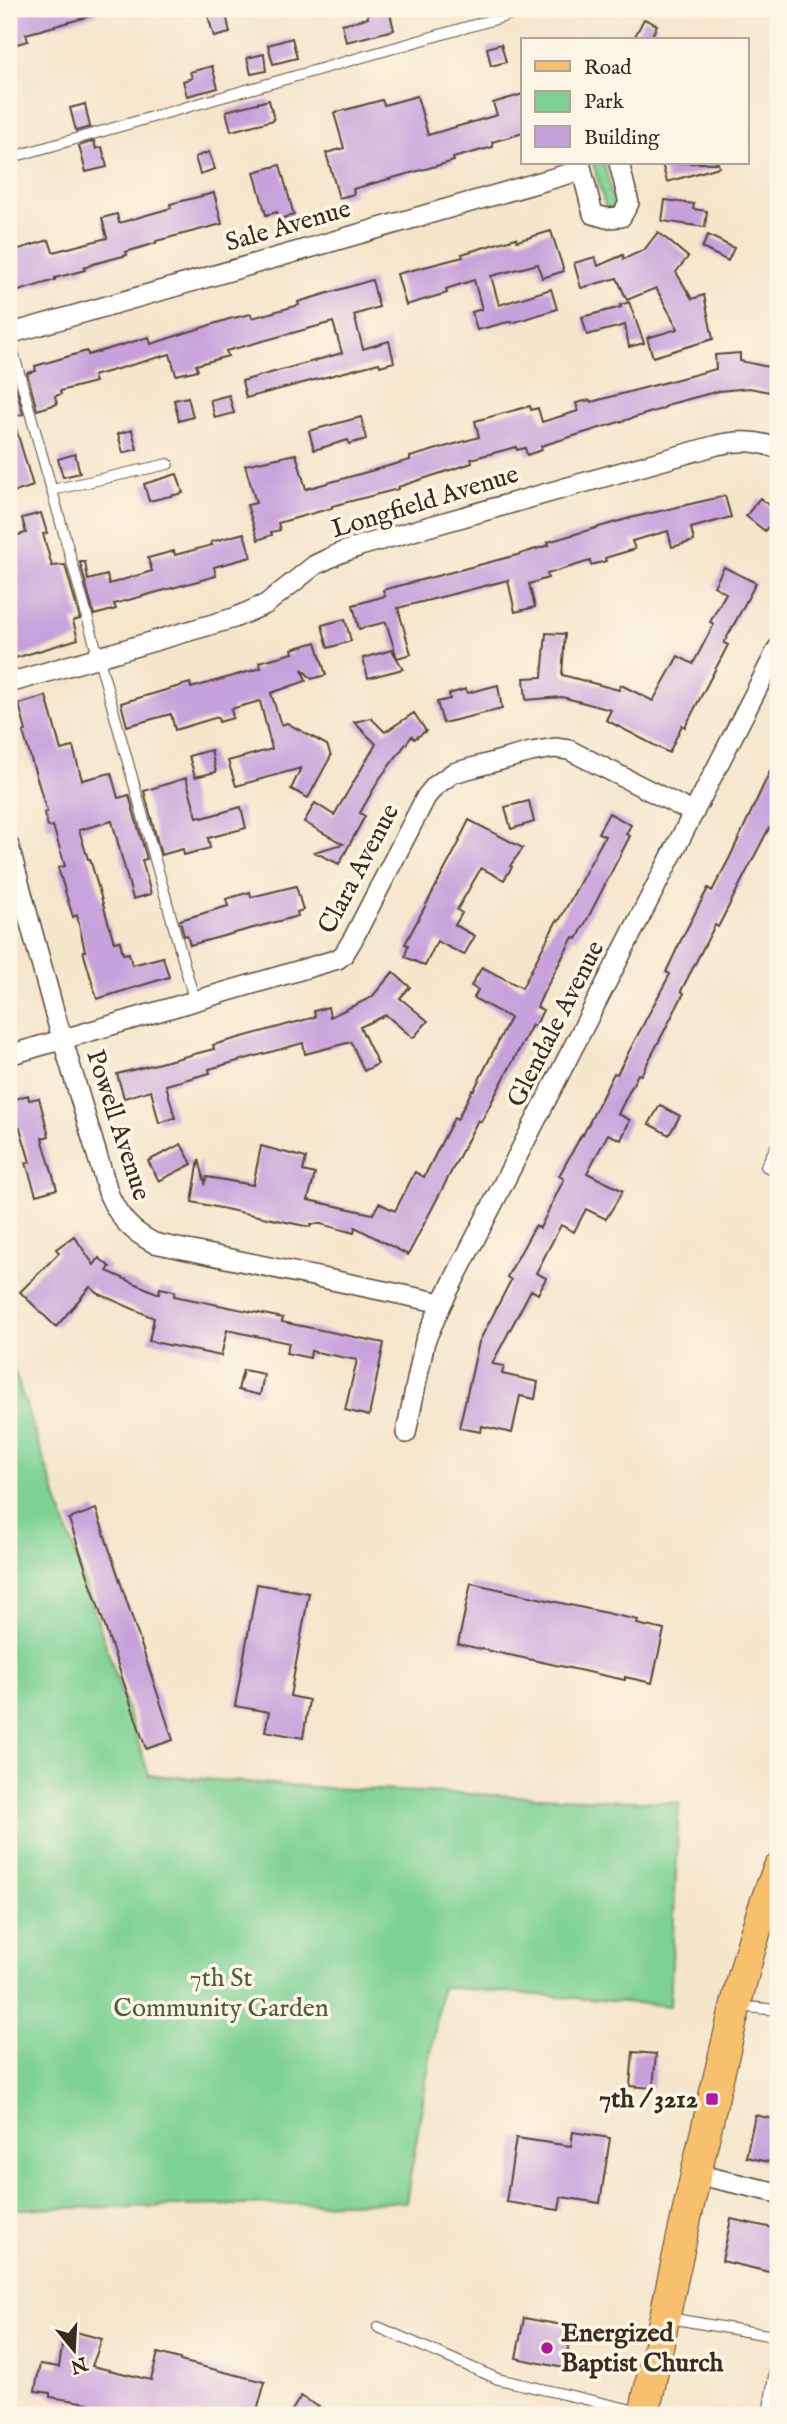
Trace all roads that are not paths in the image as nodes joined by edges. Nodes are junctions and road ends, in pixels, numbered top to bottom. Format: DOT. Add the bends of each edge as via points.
graph roads {
  1 [pos="530,9"];
  2 [pos="9,158"];
  3 [pos="619,164"];
  4 [pos="581,166"];
  5 [pos="9,335"];
  6 [pos="778,449"];
  7 [pos="168,464"];
  8 [pos="52,490"];
  9 [pos="778,648"];
  10 [pos="98,658"];
  11 [pos="9,683"];
  12 [pos="694,813"];
  13 [pos="9,846"];
  14 [pos="194,999"];
  15 [pos="62,1038"];
  16 [pos="9,1055"];
  17 [pos="778,1143"];
  18 [pos="778,1173"];
  19 [pos="442,1303"];
  20 [pos="406,1433"];
  21 [pos="778,1869"];
  22 [pos="734,2006"];
  23 [pos="778,2010"];
  24 [pos="695,2174"];
  25 [pos="778,2193"];
  26 [pos="665,2318"];
  27 [pos="378,2328"];
  28 [pos="778,2339"];
  29 [pos="778,2349"];
  30 [pos="645,2414"];
  31 [pos="768,2415"];
  1 -- 2 [label="lane"];
  3 -- 4 [label="street, Sale Avenue" via="629,203 621,217 606,218 593,214"];
  4 -- 5 [label="street, Sale Avenue"];
  5 -- 8 [label="lane"];
  6 -- 10 [label="street, Longfield Avenue" via="734,441 340,552 254,610"];
  7 -- 8 [label="lane"];
  8 -- 10 [label="lane"];
  9 -- 12 [label="street, Glendale Avenue"];
  10 -- 11 [label="street, Longfield Avenue"];
  10 -- 14 [label="lane"];
  12 -- 14 [label="street, Clara Avenue" via="569,750 531,752 453,773 426,797 344,954"];
  12 -- 19 [label="street, Glendale Avenue"];
  13 -- 15 [label="street, Powell Avenue"];
  14 -- 15 [label="street, Clara Avenue"];
  15 -- 16 [label="street, Clara Avenue"];
  15 -- 19 [label="street, Powell Avenue" via="109,1195 123,1221 138,1235 174,1248"];
  17 -- 18 [label="lane" via="766,1166"];
  19 -- 20 [label="street, Glendale Avenue" via="425,1341"];
  21 -- 22 [label="main road"];
  22 -- 23 [label="lane"];
  22 -- 24 [label="main road"];
  24 -- 25 [label="street"];
  24 -- 26 [label="main road"];
  26 -- 28 [label="lane"];
  26 -- 30 [label="main road"];
  27 -- 30 [label="lane" via="498,2379"];
  29 -- 31 [label="lane"];
}
